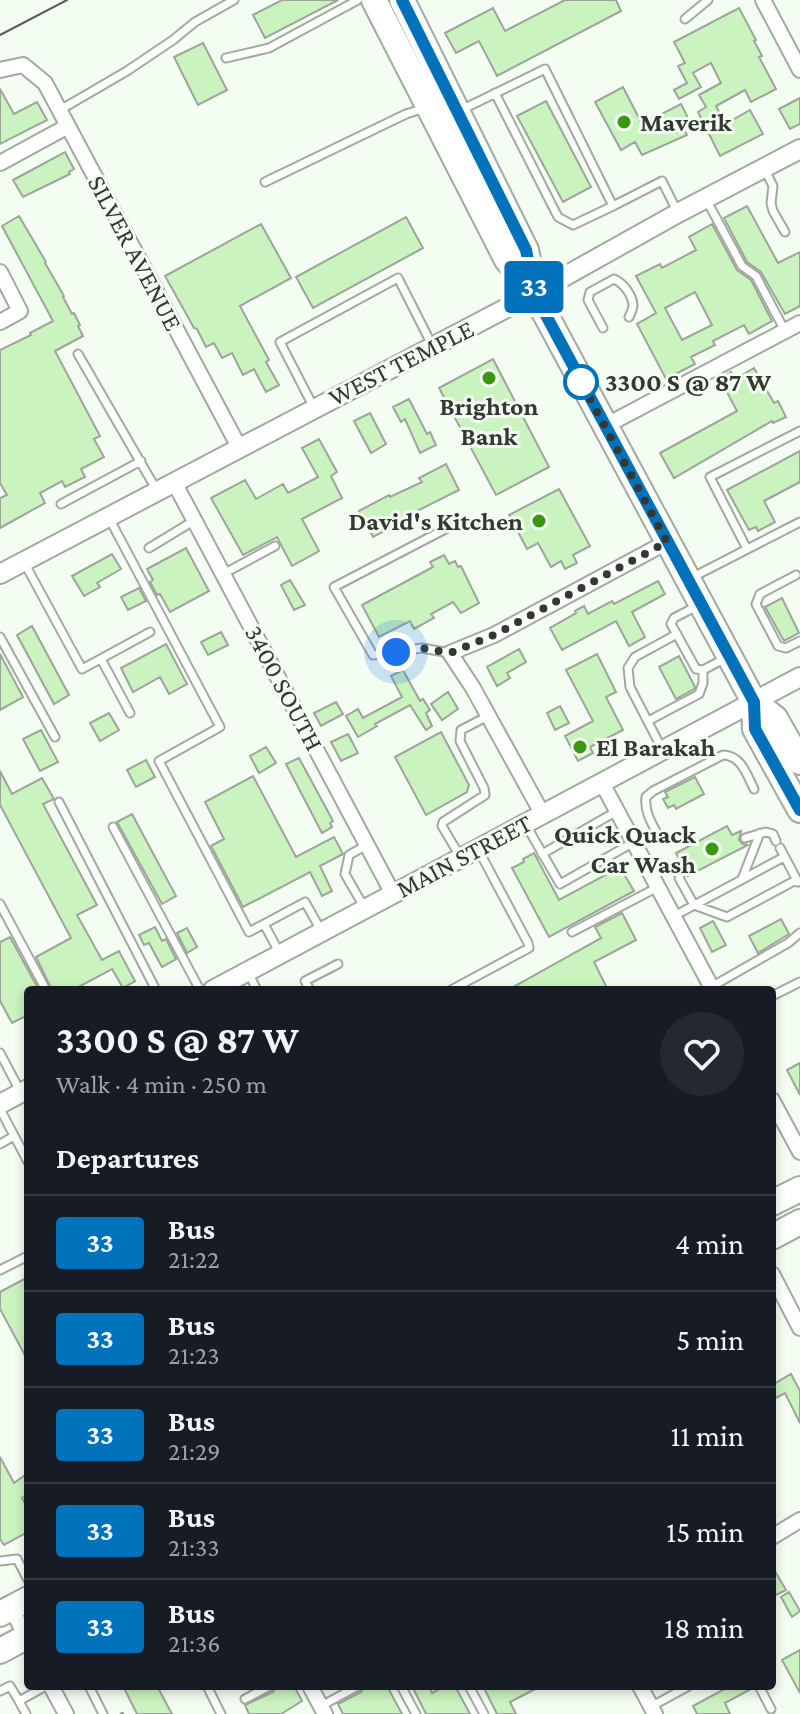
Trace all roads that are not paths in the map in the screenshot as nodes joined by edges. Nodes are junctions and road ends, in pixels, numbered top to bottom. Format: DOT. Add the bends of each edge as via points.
graph roads {
  1 [pos="234,0"];
  2 [pos="358,0"];
  3 [pos="374,0"];
  4 [pos="402,0"];
  5 [pos="708,0"];
  6 [pos="763,0"];
  7 [pos="685,19"];
  8 [pos="226,58"];
  9 [pos="0,70"];
  10 [pos="800,70"];
  11 [pos="495,93"];
  12 [pos="429,107"];
  13 [pos="59,110"];
  14 [pos="457,111"];
  15 [pos="68,126"];
  16 [pos="800,149"];
  17 [pos="0,163"];
  18 [pos="764,168"];
  19 [pos="265,182"];
  20 [pos="706,199"];
  21 [pos="613,206"];
  22 [pos="678,213"];
  23 [pos="785,232"];
  24 [pos="0,272"];
  25 [pos="535,293"];
  26 [pos="629,317"];
  27 [pos="0,322"];
  28 [pos="800,323"];
  29 [pos="603,328"];
  30 [pos="785,331"];
  31 [pos="433,347"];
  32 [pos="78,354"];
  33 [pos="314,408"];
  34 [pos="605,426"];
  35 [pos="800,431"];
  36 [pos="239,447"];
  37 [pos="141,461"];
  38 [pos="174,482"];
  39 [pos="157,491"];
  40 [pos="61,504"];
  41 [pos="109,517"];
  42 [pos="195,520"];
  43 [pos="800,522"];
  44 [pos="455,524"];
  45 [pos="667,542"];
  46 [pos="275,546"];
  47 [pos="149,548"];
  48 [pos="747,549"];
  49 [pos="24,562"];
  50 [pos="1,573"];
  51 [pos="223,574"];
  52 [pos="796,575"];
  53 [pos="688,580"];
  54 [pos="701,603"];
  55 [pos="150,632"];
  56 [pos="677,634"];
  57 [pos="0,637"];
  58 [pos="800,641"];
  59 [pos="450,653"];
  60 [pos="729,656"];
  61 [pos="101,659"];
  62 [pos="703,670"];
  63 [pos="800,677"];
  64 [pos="754,702"];
  65 [pos="130,713"];
  66 [pos="488,716"];
  67 [pos="648,721"];
  68 [pos="55,737"];
  69 [pos="663,750"];
  70 [pos="800,762"];
  71 [pos="602,783"];
  72 [pos="754,789"];
  73 [pos="59,802"];
  74 [pos="800,810"];
  75 [pos="617,811"];
  76 [pos="543,815"];
  77 [pos="525,824"];
  78 [pos="113,827"];
  79 [pos="760,833"];
  80 [pos="745,838"];
  81 [pos="660,839"];
  82 [pos="634,842"];
  83 [pos="367,845"];
  84 [pos="478,849"];
  85 [pos="542,854"];
  86 [pos="784,857"];
  87 [pos="461,858"];
  88 [pos="684,869"];
  89 [pos="742,879"];
  90 [pos="798,882"];
  91 [pos="658,887"];
  92 [pos="393,894"];
  93 [pos="0,904"];
  94 [pos="694,905"];
  95 [pos="366,909"];
  96 [pos="674,916"];
  97 [pos="264,924"];
  98 [pos="322,932"];
  99 [pos="572,932"];
  100 [pos="800,933"];
  101 [pos="280,954"];
  102 [pos="338,964"];
  103 [pos="248,972"];
  104 [pos="800,982"];
  105 [pos="44,986"];
  106 [pos="154,986"];
  107 [pos="198,986"];
  108 [pos="221,986"];
  109 [pos="255,986"];
  110 [pos="308,986"];
  111 [pos="458,986"];
  112 [pos="711,986"];
  113 [pos="715,986"];
  114 [pos="776,994"];
  115 [pos="0,1054"];
  116 [pos="24,1090"];
  117 [pos="24,1092"];
  118 [pos="0,1106"];
  119 [pos="776,1107"];
  120 [pos="14,1136"];
  121 [pos="0,1144"];
  122 [pos="800,1152"];
  123 [pos="24,1155"];
  124 [pos="800,1189"];
  125 [pos="776,1201"];
  126 [pos="800,1222"];
  127 [pos="776,1235"];
  128 [pos="24,1258"];
  129 [pos="0,1270"];
  130 [pos="776,1282"];
  131 [pos="800,1328"];
  132 [pos="800,1520"];
  133 [pos="776,1535"];
  134 [pos="0,1561"];
  135 [pos="24,1572"];
  136 [pos="13,1607"];
  137 [pos="15,1641"];
  138 [pos="40,1690"];
  139 [pos="50,1690"];
  140 [pos="91,1690"];
  141 [pos="209,1690"];
  142 [pos="262,1690"];
  143 [pos="312,1690"];
  144 [pos="352,1690"];
  145 [pos="403,1690"];
  146 [pos="471,1690"];
  147 [pos="642,1690"];
  148 [pos="683,1690"];
  149 [pos="761,1690"];
  150 [pos="0,1691"];
  151 [pos="245,1699"];
  152 [pos="19,1701"];
  153 [pos="771,1709"];
  154 [pos="323,1710"];
  155 [pos="653,1710"];
  156 [pos="26,1714"];
  157 [pos="65,1714"];
  158 [pos="103,1714"];
  159 [pos="221,1714"];
  160 [pos="416,1714"];
  161 [pos="484,1714"];
  1 -- 13 [label="lane"];
  2 -- 8 [label="lane" via="269,48"];
  3 -- 12 [label="main road"];
  4 -- 14 [label="main road"];
  5 -- 7 [label="lane"];
  6 -- 10 [label="street"];
  9 -- 13 [label="street, SILVER AVENUE" via="23,65 45,83"];
  11 -- 14 [label="lane"];
  11 -- 21 [label="lane" via="558,217 573,225"];
  11 -- 21 [label="lane" via="545,69"];
  12 -- 14 [label="lane"];
  12 -- 19 [label="lane"];
  12 -- 25 [label="main road" via="507,260"];
  13 -- 15 [label="street, SILVER AVENUE"];
  14 -- 25 [label="main road" via="526,250"];
  15 -- 17 [label="street"];
  15 -- 36 [label="street, SILVER AVENUE"];
  16 -- 18 [label="street, WEST TEMPLE"];
  18 -- 20 [label="street, WEST TEMPLE"];
  18 -- 23 [label="lane" via="773,186 773,211"];
  20 -- 22 [label="street, WEST TEMPLE"];
  20 -- 30 [label="lane"];
  21 -- 22 [label="lane" via="662,181"];
  22 -- 25 [label="street, WEST TEMPLE"];
  24 -- 27 [label="street" via="20,311"];
  25 -- 31 [label="street, WEST TEMPLE"];
  25 -- 34 [label="main road"];
  26 -- 29 [label="lane" via="633,305 628,292 614,279 590,292 588,300"];
  28 -- 30 [label="street"];
  30 -- 34 [label="street"];
  31 -- 33 [label="street, WEST TEMPLE"];
  31 -- 33 [label="lane" via="398,278 280,342"];
  32 -- 37 [label="lane"];
  33 -- 36 [label="street, WEST TEMPLE"];
  34 -- 45 [label="main road"];
  35 -- 48 [label="lane" via="710,477"];
  36 -- 38 [label="street, WEST TEMPLE"];
  37 -- 39 [label="lane"];
  37 -- 40 [label="lane"];
  38 -- 39 [label="street, WEST TEMPLE"];
  38 -- 42 [label="street, 3400 SOUTH"];
  39 -- 41 [label="street, WEST TEMPLE"];
  41 -- 49 [label="street, WEST TEMPLE"];
  41 -- 97 [label="lane" via="220,727 159,761 249,932"];
  42 -- 47 [label="lane"];
  42 -- 51 [label="street, 3400 SOUTH"];
  43 -- 48 [label="lane"];
  44 -- 59 [label="lane" via="334,587 373,655 422,648"];
  45 -- 53 [label="main road"];
  45 -- 59 [label="street" via="494,635"];
  46 -- 51 [label="lane"];
  48 -- 53 [label="lane"];
  49 -- 50 [label="street, WEST TEMPLE"];
  49 -- 61 [label="lane" via="82,669"];
  51 -- 83 [label="street, 3400 SOUTH"];
  52 -- 58 [label="lane" via="760,594 756,604 778,646"];
  53 -- 54 [label="main road"];
  54 -- 56 [label="lane" via="674,618 671,624"];
  54 -- 60 [label="main road"];
  55 -- 61 [label="lane"];
  56 -- 62 [label="lane" via="696,669"];
  56 -- 67 [label="lane" via="635,657 628,668 630,687"];
  57 -- 68 [label="lane"];
  59 -- 66 [label="street"];
  60 -- 62 [label="lane"];
  60 -- 64 [label="main road"];
  61 -- 65 [label="lane"];
  62 -- 67 [label="lane" via="699,694"];
  63 -- 64 [label="street, MAIN STREET"];
  64 -- 69 [label="street, MAIN STREET"];
  64 -- 70 [label="main road" via="775,718"];
  64 -- 74 [label="main road" via="755,729"];
  66 -- 76 [label="street"];
  66 -- 87 [label="lane" via="459,734 485,795 443,822"];
  67 -- 69 [label="lane"];
  69 -- 71 [label="street, MAIN STREET"];
  71 -- 75 [label="street"];
  71 -- 76 [label="street, MAIN STREET"];
  72 -- 81 [label="lane" via="739,761 723,755 653,791 645,806"];
  73 -- 106 [label="lane"];
  75 -- 82 [label="street"];
  75 -- 85 [label="lane"];
  76 -- 77 [label="street, MAIN STREET"];
  77 -- 84 [label="street, MAIN STREET"];
  77 -- 85 [label="lane"];
  78 -- 107 [label="lane"];
  79 -- 80 [label="lane"];
  79 -- 86 [label="lane" via="773,834"];
  79 -- 89 [label="lane"];
  82 -- 85 [label="lane" via="560,884"];
  82 -- 91 [label="street"];
  83 -- 92 [label="street, 3400 SOUTH"];
  83 -- 95 [label="lane" via="349,855 345,874"];
  84 -- 87 [label="street, MAIN STREET"];
  84 -- 111 [label="lane" via="529,948"];
  86 -- 89 [label="lane"];
  86 -- 90 [label="lane"];
  87 -- 92 [label="street, MAIN STREET"];
  88 -- 94 [label="lane" via="679,878"];
  89 -- 94 [label="lane"];
  90 -- 94 [label="lane" via="727,917"];
  91 -- 96 [label="street"];
  91 -- 99 [label="lane"];
  92 -- 95 [label="street, MAIN STREET"];
  93 -- 105 [label="lane"];
  94 -- 96 [label="lane"];
  95 -- 98 [label="street, MAIN STREET"];
  96 -- 112 [label="street"];
  97 -- 98 [label="lane" via="305,902"];
  97 -- 101 [label="lane"];
  98 -- 101 [label="street, MAIN STREET"];
  100 -- 113 [label="lane"];
  101 -- 103 [label="street, MAIN STREET"];
  102 -- 110 [label="lane" via="305,981"];
  103 -- 108 [label="street, MAIN STREET"];
  103 -- 109 [label="lane"];
  104 -- 114 [label="lane"];
  115 -- 116 [label="lane"];
  117 -- 118 [label="street"];
  118 -- 120 [label="lane"];
  119 -- 122 [label="street"];
  120 -- 121 [label="lane"];
  120 -- 123 [label="lane"];
  124 -- 125 [label="main road"];
  126 -- 127 [label="main road"];
  128 -- 129 [label="lane"];
  130 -- 131 [label="street"];
  132 -- 133 [label="street"];
  134 -- 135 [label="lane" via="17,1559"];
  136 -- 137 [label="street"];
  138 -- 152 [label="lane"];
  139 -- 157 [label="street"];
  140 -- 158 [label="lane"];
  141 -- 159 [label="lane"];
  142 -- 151 [label="lane"];
  143 -- 154 [label="street"];
  144 -- 154 [label="lane"];
  145 -- 160 [label="lane"];
  146 -- 161 [label="lane"];
  147 -- 155 [label="street"];
  148 -- 155 [label="lane"];
  149 -- 153 [label="lane"];
  150 -- 152 [label="lane" via="10,1686"];
  152 -- 156 [label="lane"];
}
